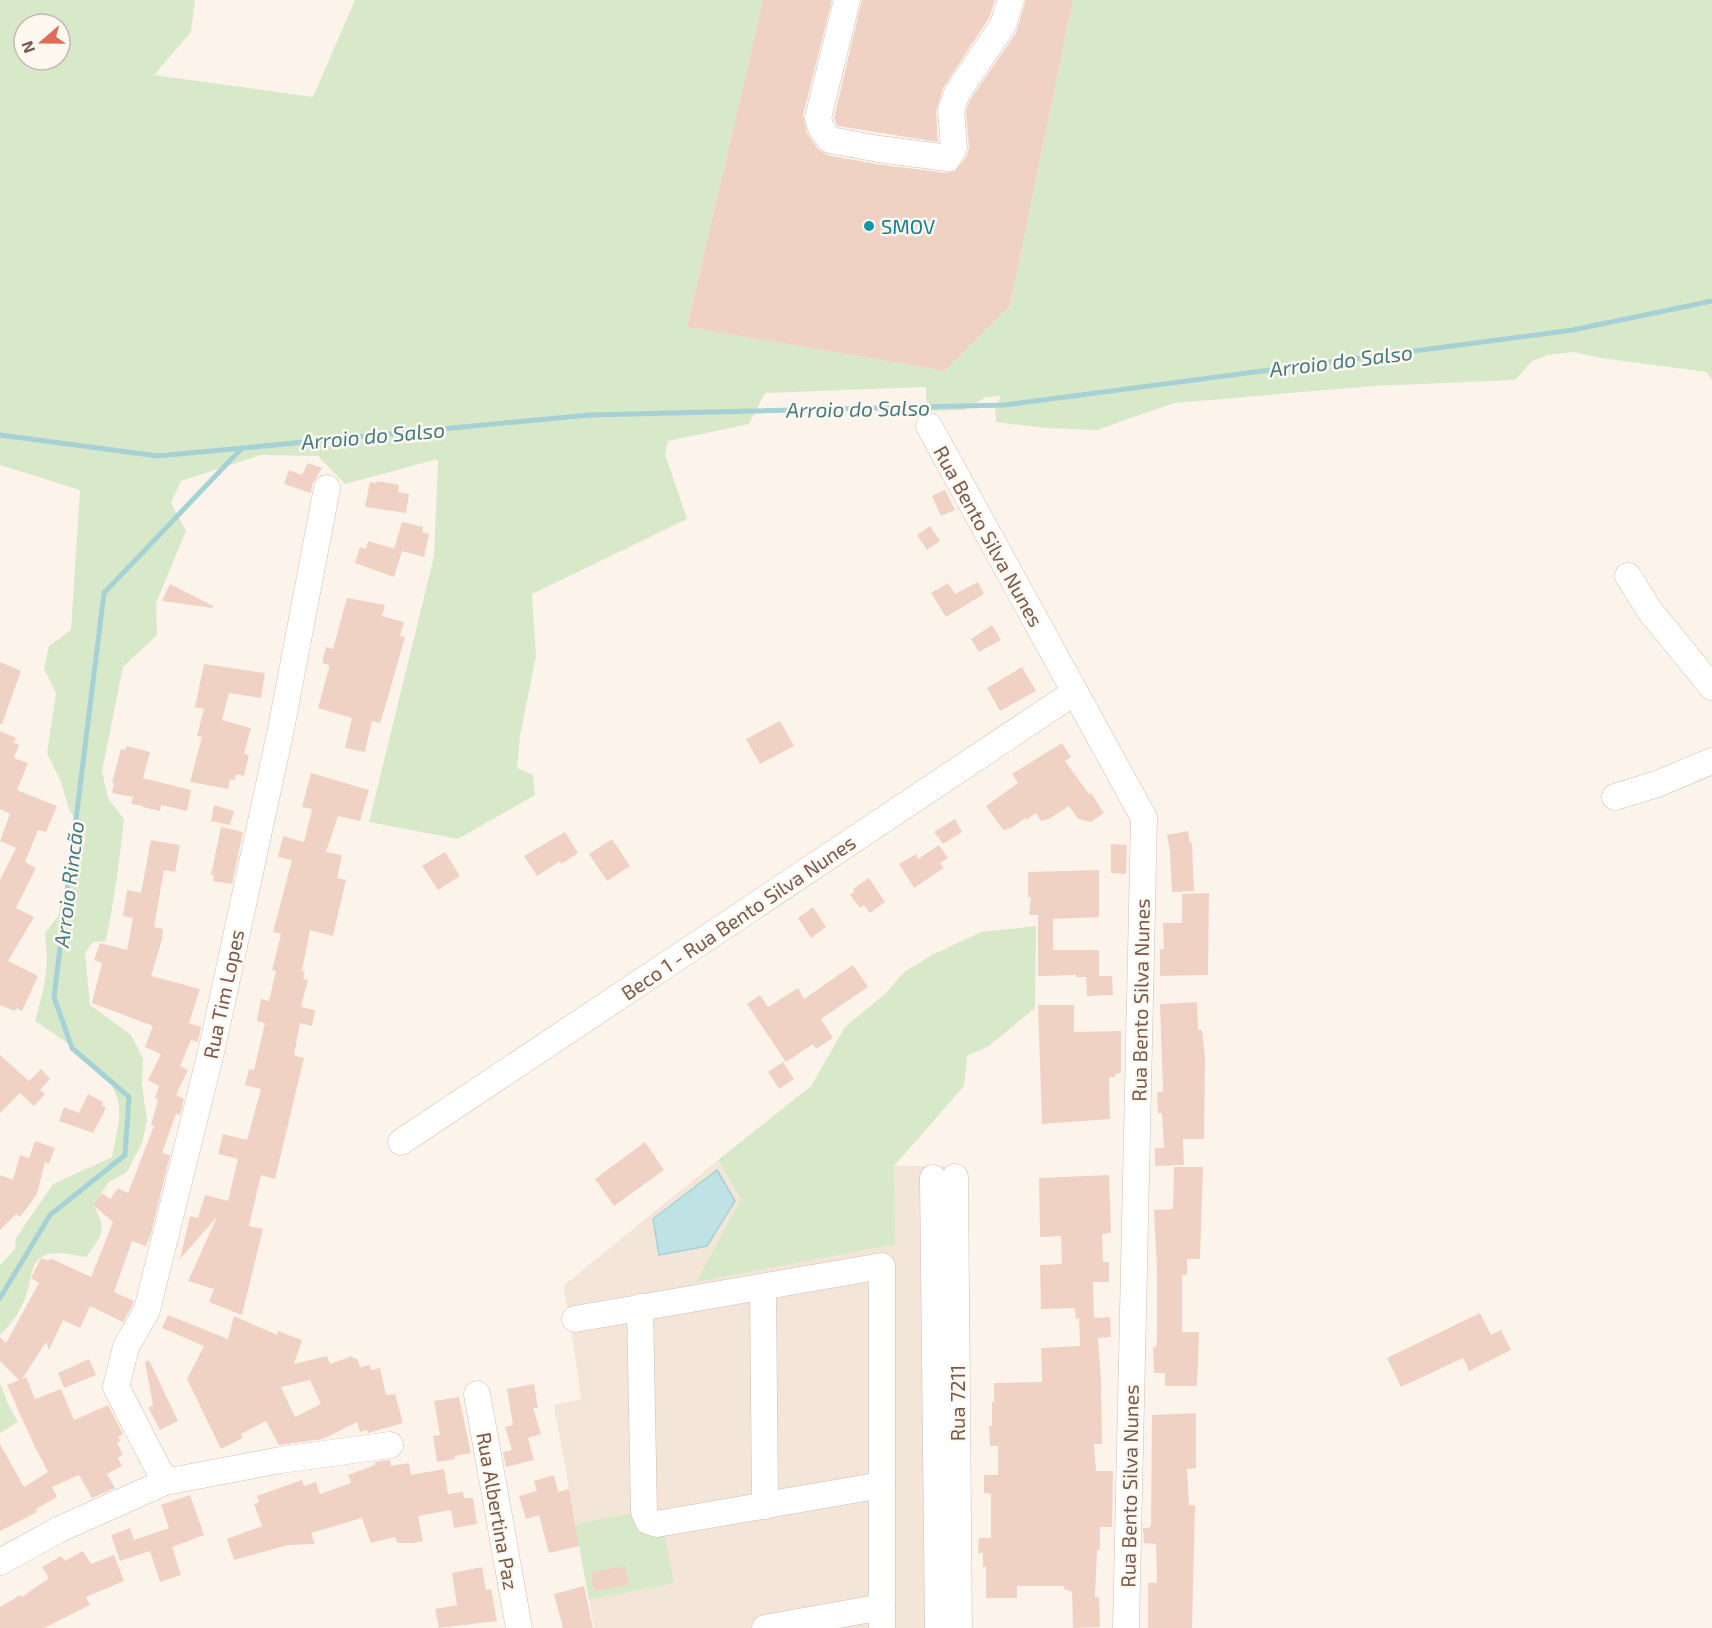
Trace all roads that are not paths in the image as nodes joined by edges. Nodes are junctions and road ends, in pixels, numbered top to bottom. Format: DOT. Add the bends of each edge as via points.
graph roads {
  1 [pos="847,0"];
  2 [pos="1011,0"];
  3 [pos="929,426"];
  4 [pos="327,488"];
  5 [pos="1628,576"];
  6 [pos="1712,687"];
  7 [pos="1075,692"];
  8 [pos="1712,761"];
  9 [pos="1615,797"];
  10 [pos="400,1142"];
  11 [pos="763,1287"];
  12 [pos="640,1307"];
  13 [pos="575,1318"];
  14 [pos="477,1394"];
  15 [pos="390,1445"];
  16 [pos="165,1482"];
  17 [pos="882,1485"];
  18 [pos="765,1506"];
  19 [pos="0,1562"];
  20 [pos="882,1617"];
  21 [pos="519,1628"];
  22 [pos="765,1628"];
  23 [pos="938,1628"];
  24 [pos="959,1628"];
  25 [pos="1126,1628"];
  1 -- 2 [label="street" via="818,118 821,128 830,140 948,158 954,148 951,110 957,93 1003,25"];
  3 -- 7 [label="street, Rua Bento Silva Nunes"];
  4 -- 16 [label="street, Rua Tim Lopes" via="212,1047 147,1310 126,1347 116,1387"];
  5 -- 6 [label="street" via="1650,611"];
  7 -- 10 [label="street, Beco 1 - Rua Bento Silva Nunes"];
  7 -- 25 [label="street, Rua Bento Silva Nunes" via="1144,818"];
  8 -- 9 [label="street"];
  11 -- 12 [label="street"];
  11 -- 17 [label="street" via="882,1266"];
  11 -- 18 [label="street"];
  12 -- 13 [label="street"];
  12 -- 18 [label="street" via="644,1512 648,1521 657,1524"];
  14 -- 21 [label="street, Rua Albertina Paz"];
  15 -- 16 [label="street"];
  16 -- 19 [label="street" via="60,1529"];
  17 -- 18 [label="street"];
  17 -- 20 [label="street"];
  20 -- 22 [label="street"];
  23 -- 24 [label="street, Rua 7211" via="944,1178"];
}
